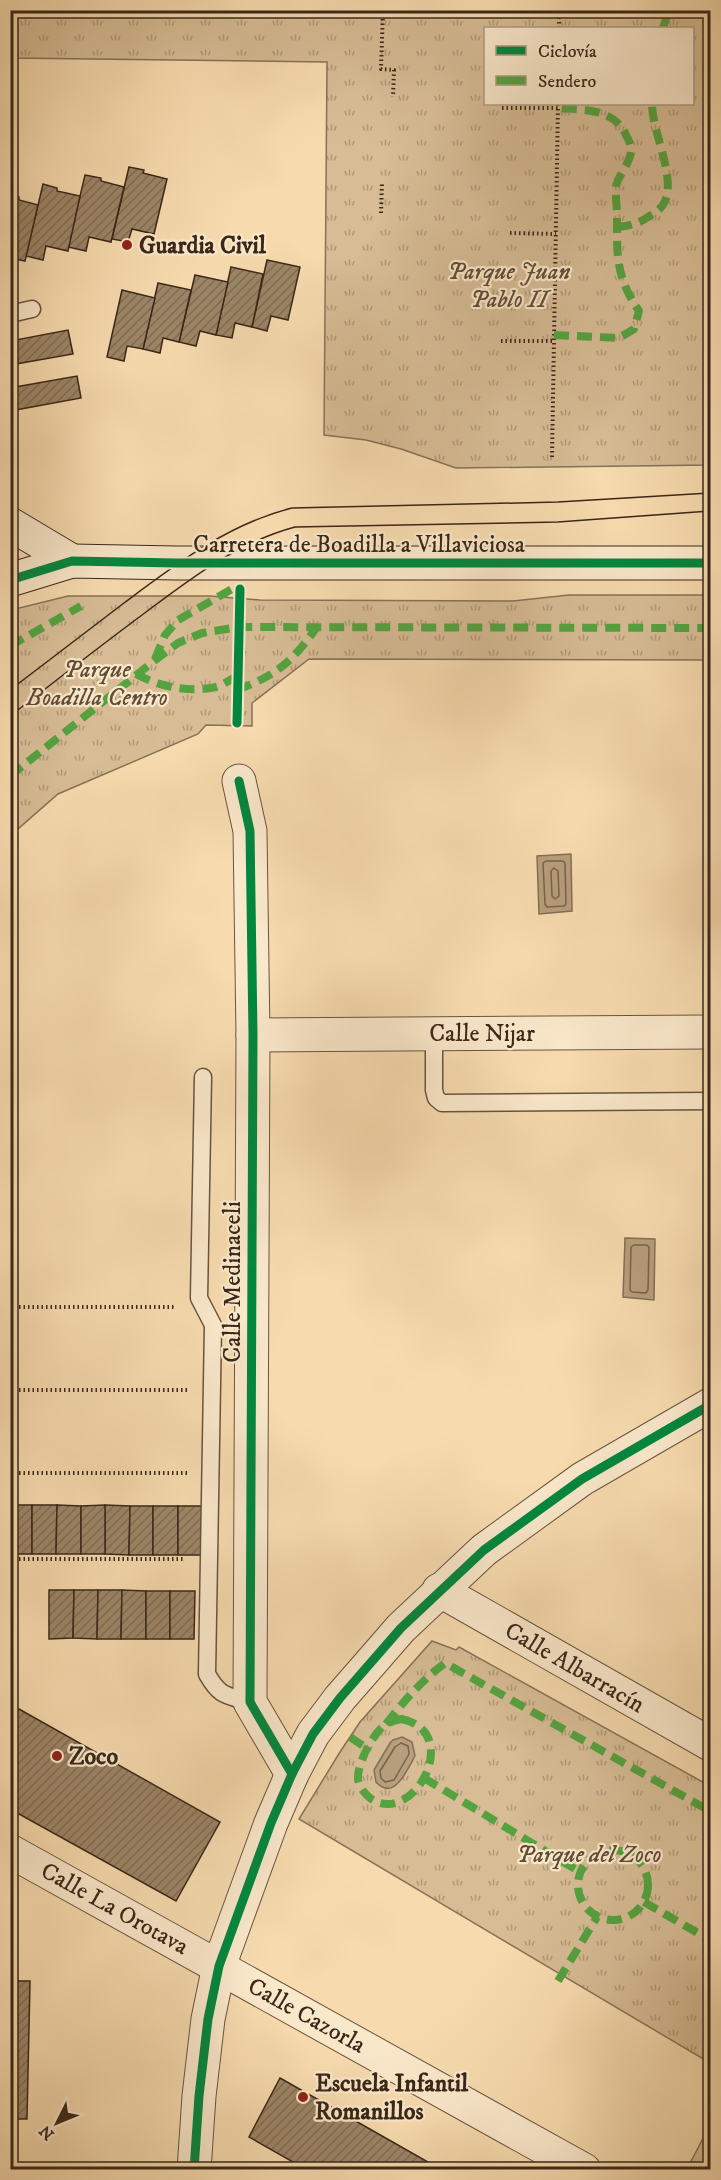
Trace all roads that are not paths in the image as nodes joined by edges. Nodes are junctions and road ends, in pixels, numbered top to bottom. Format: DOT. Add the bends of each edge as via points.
graph roads {
  1 [pos="32,309"];
  2 [pos="10,314"];
  3 [pos="10,524"];
  4 [pos="72,561"];
  5 [pos="711,563"];
  6 [pos="10,580"];
  7 [pos="238,781"];
  8 [pos="711,1032"];
  9 [pos="434,1034"];
  10 [pos="253,1035"];
  11 [pos="203,1077"];
  12 [pos="711,1101"];
  13 [pos="711,1405"];
  14 [pos="439,1590"];
  15 [pos="250,1702"];
  16 [pos="711,1744"];
  17 [pos="292,1774"];
  18 [pos="10,1851"];
  19 [pos="219,1966"];
  20 [pos="194,2169"];
  21 [pos="584,2169"];
  1 -- 2 [label="lane"];
  3 -- 4 [label="street, Carretera de Boadilla a Villaviciosa"];
  4 -- 5 [label="street, Carretera de Boadilla a Villaviciosa"];
  4 -- 6 [label="street, Carretera de Boadilla a Villaviciosa"];
  7 -- 10 [label="street, Calle Medinaceli" via="250,831"];
  8 -- 9 [label="street, Calle Nijar"];
  9 -- 10 [label="street, Calle Nijar"];
  9 -- 12 [label="lane" via="434,1090 442,1102"];
  10 -- 15 [label="street, Calle Medinaceli"];
  11 -- 15 [label="lane" via="199,1298 213,1325 207,1674 215,1689 224,1695"];
  13 -- 14 [label="street" via="582,1479 484,1550"];
  14 -- 16 [label="street, Calle Albarracín"];
  14 -- 17 [label="street" via="340,1698 313,1734"];
  15 -- 17 [label="street"];
  17 -- 19 [label="street"];
  18 -- 19 [label="street, Calle La Orotava"];
  19 -- 20 [label="street" via="208,2019"];
  19 -- 21 [label="street, Calle Cazorla"];
}
